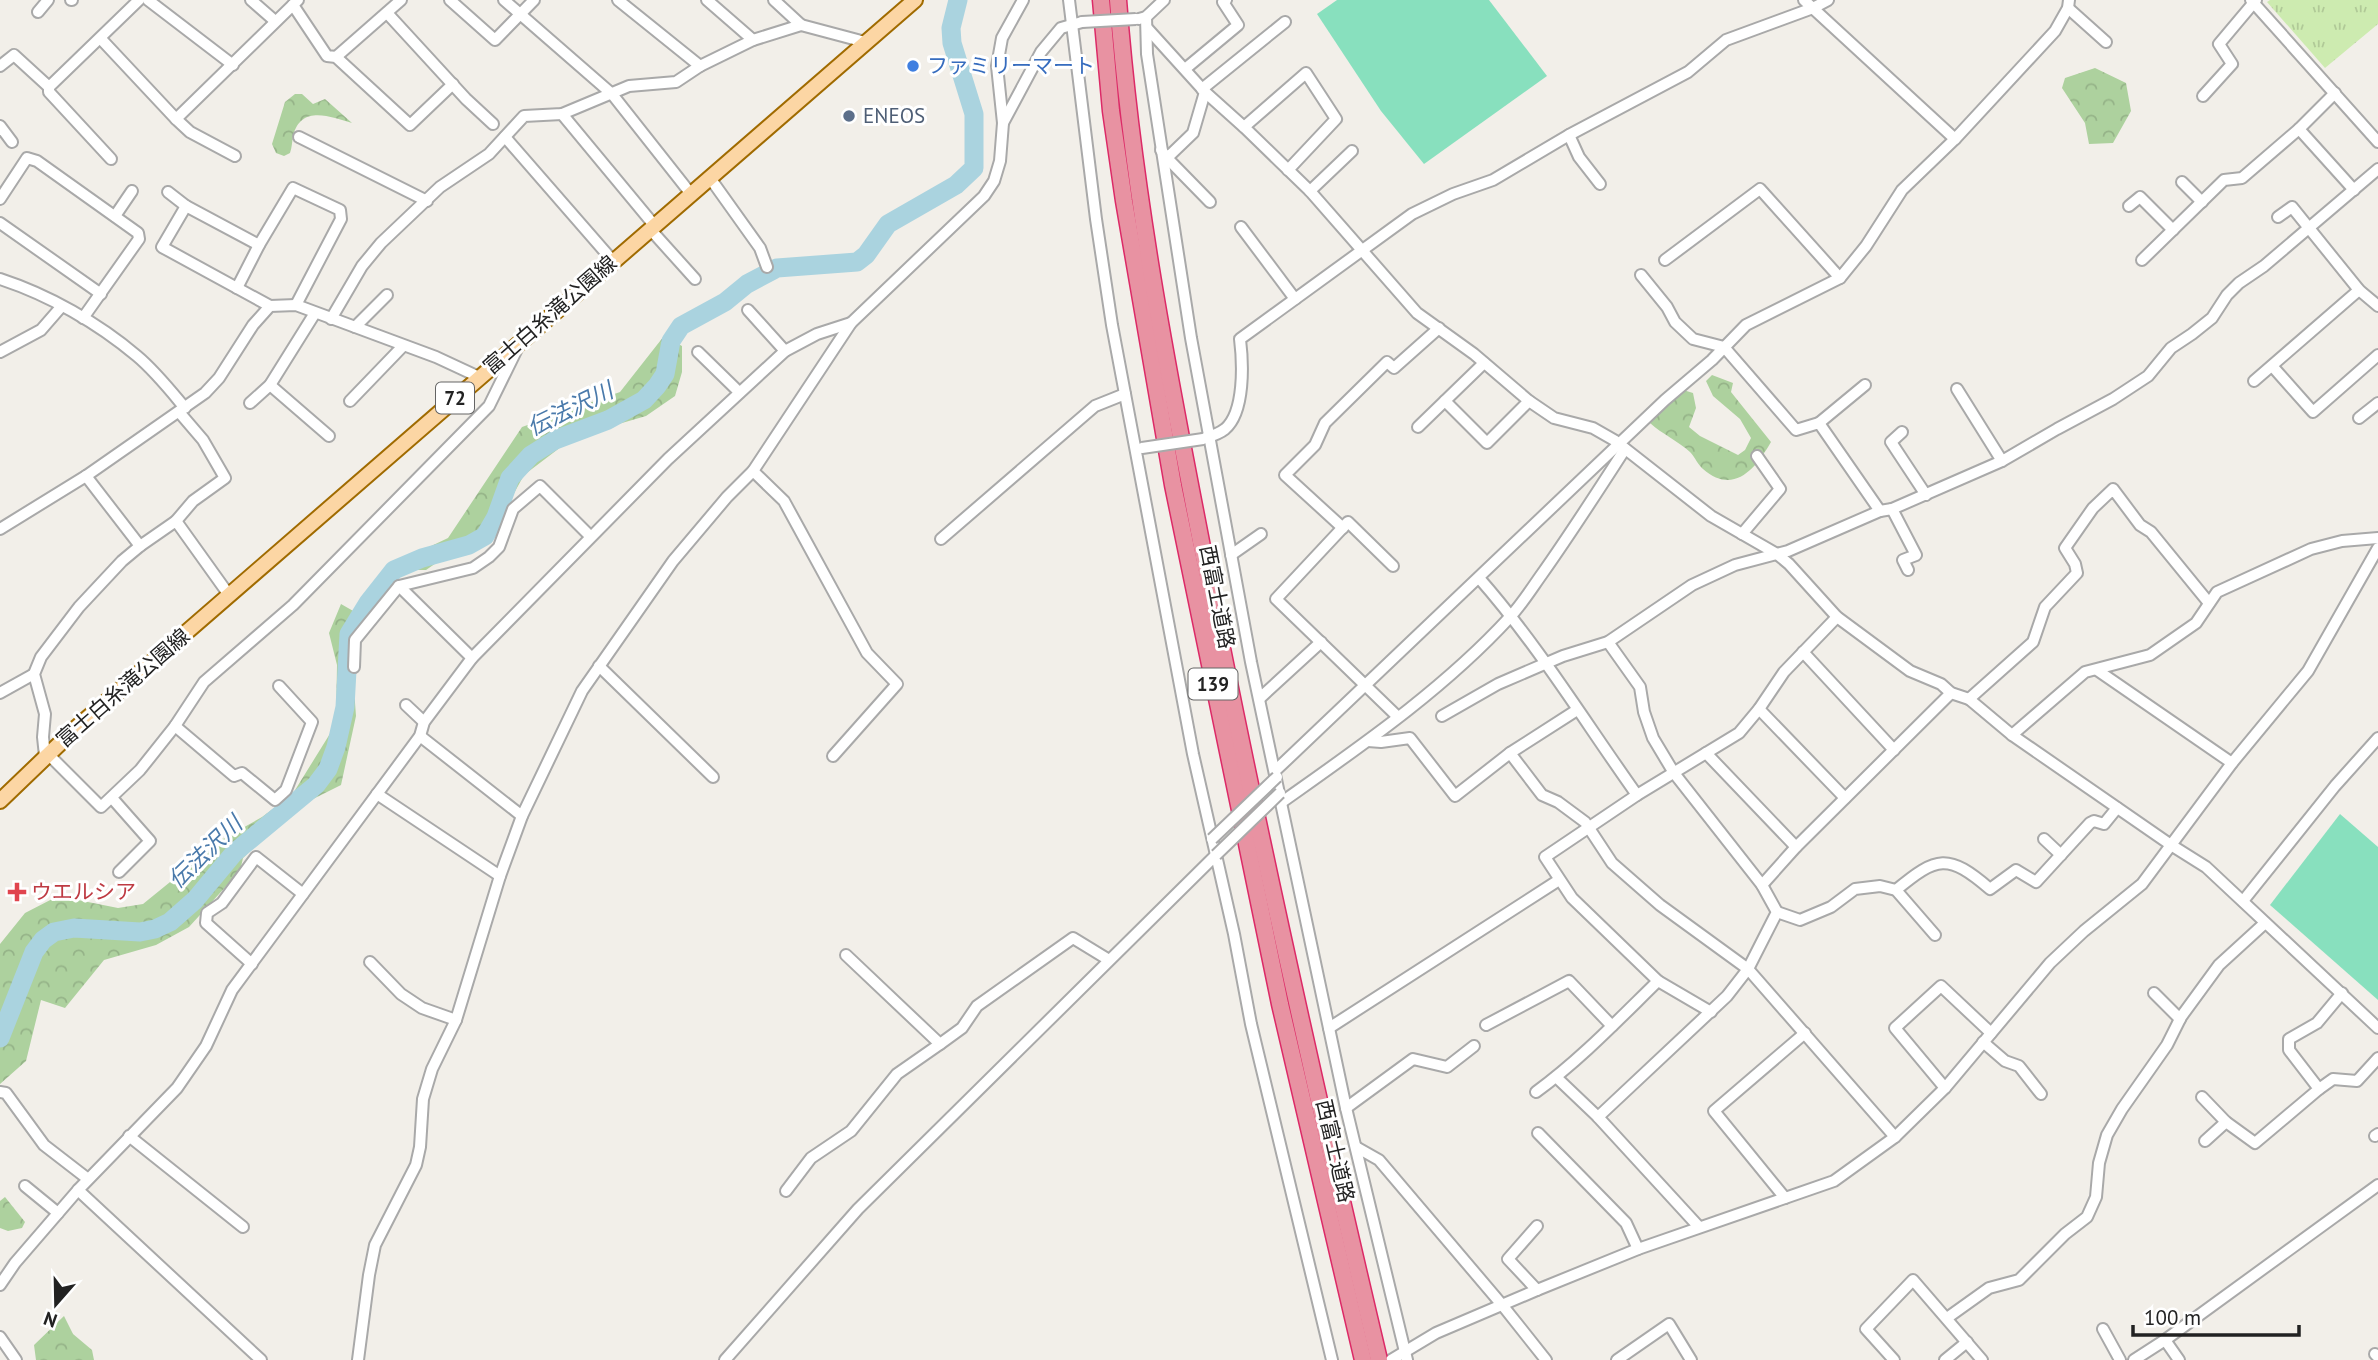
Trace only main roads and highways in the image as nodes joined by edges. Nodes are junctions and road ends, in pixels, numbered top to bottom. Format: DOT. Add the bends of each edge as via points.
graph roads {
  1 [pos="915,0"];
  2 [pos="1101,0"];
  3 [pos="1118,0"];
  4 [pos="0,801"];
  5 [pos="1363,1360"];
  6 [pos="1379,1360"];
  1 -- 4 [label="main road, 富士白糸滝公園線 / 72" via="46,755"];
  2 -- 5 [label="highway, 西富士道路 / 139" via="1116,150 1173,485 1280,1004"];
  3 -- 6 [label="highway, 西富士道路 / 139" via="1125,91 1179,428 1287,965"];
}
